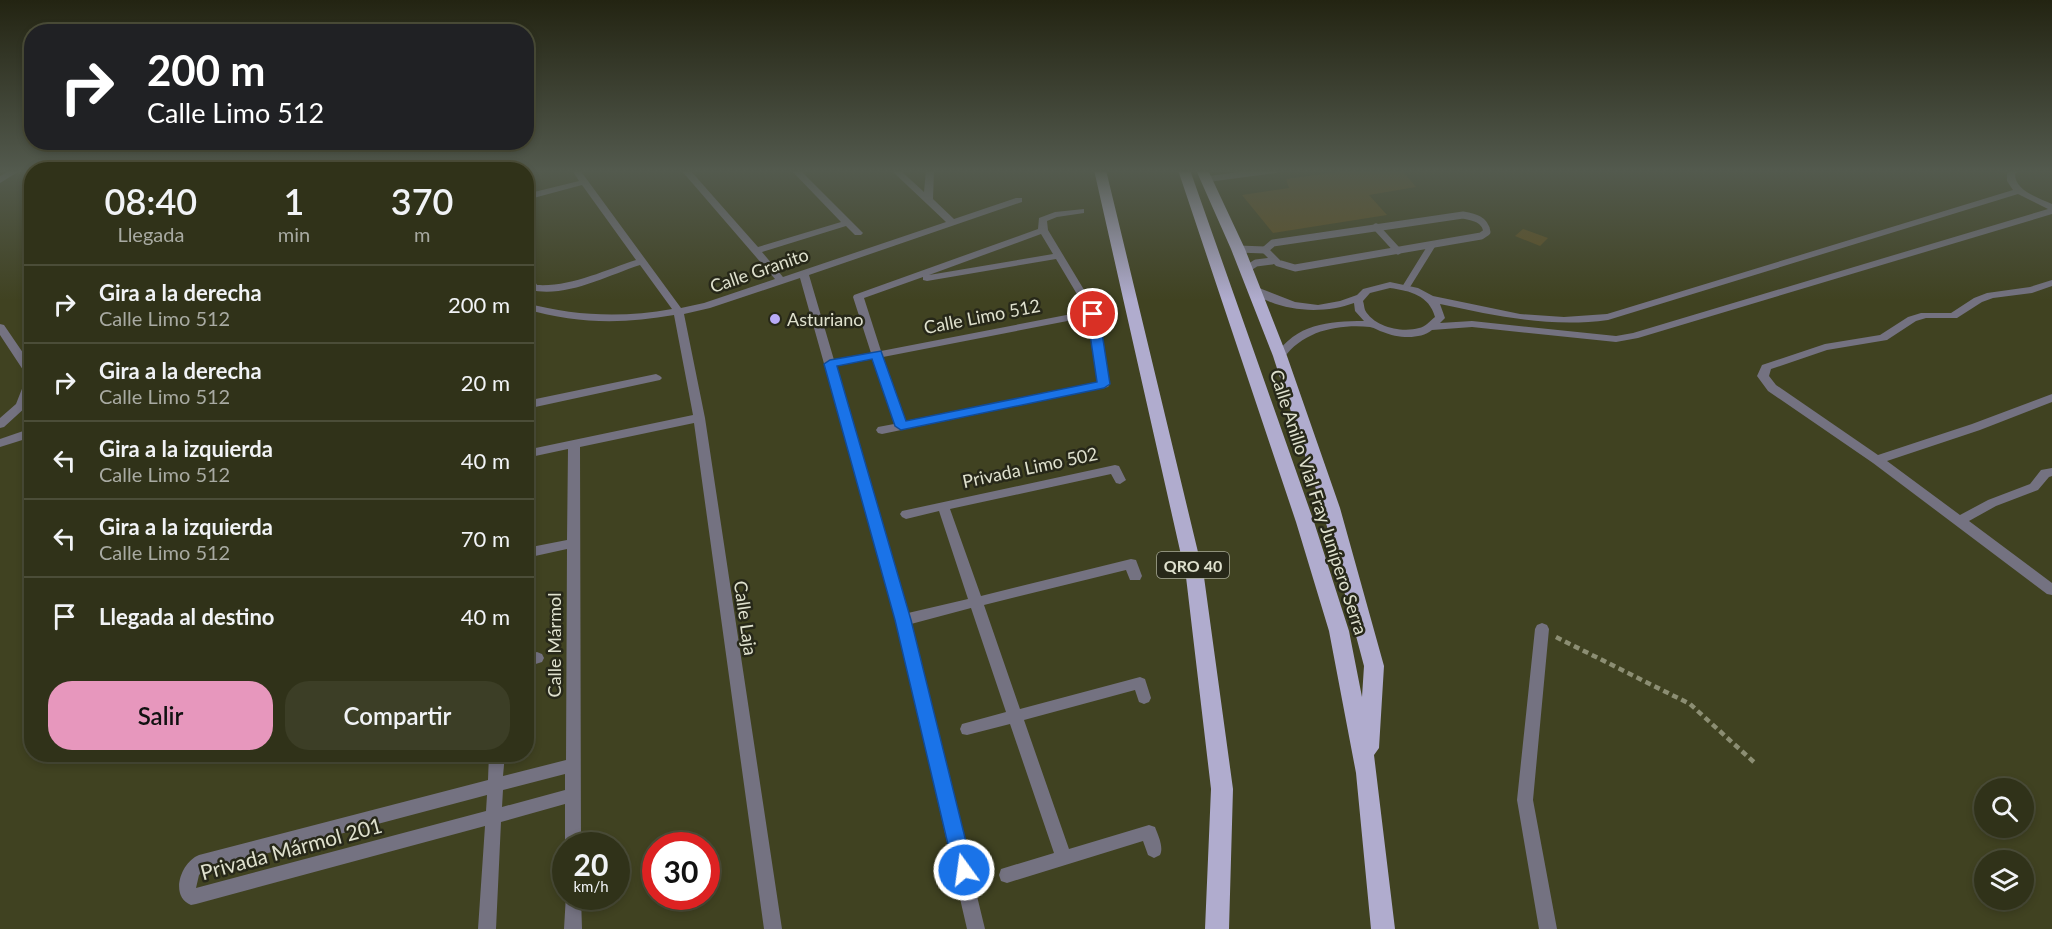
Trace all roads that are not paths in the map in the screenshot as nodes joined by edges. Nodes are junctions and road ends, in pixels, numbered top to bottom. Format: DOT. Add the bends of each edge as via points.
graph roads {
  1 [pos="607,213"];
  2 [pos="722,213"];
  3 [pos="838,213"];
  4 [pos="943,213"];
  5 [pos="976,213"];
  6 [pos="1066,213"];
  7 [pos="1110,213"];
  8 [pos="1199,213"];
  9 [pos="1222,213"];
  10 [pos="1946,213"];
  11 [pos="2038,213"];
  12 [pos="951,221"];
  13 [pos="847,223"];
  14 [pos="1377,227"];
  15 [pos="1043,230"];
  16 [pos="858,233"];
  17 [pos="1432,245"];
  18 [pos="1238,249"];
  19 [pos="1265,250"];
  20 [pos="755,251"];
  21 [pos="1398,251"];
  22 [pos="1058,256"];
  23 [pos="642,261"];
  24 [pos="1272,261"];
  25 [pos="1245,270"];
  26 [pos="803,272"];
  27 [pos="781,280"];
  28 [pos="2052,282"];
  29 [pos="900,283"];
  30 [pos="1406,287"];
  31 [pos="534,288"];
  32 [pos="1254,289"];
  33 [pos="1358,298"];
  34 [pos="1432,299"];
  35 [pos="534,308"];
  36 [pos="679,312"];
  37 [pos="1093,314"];
  38 [pos="1372,324"];
  39 [pos="0,327"];
  40 [pos="1434,327"];
  41 [pos="877,354"];
  42 [pos="1280,356"];
  43 [pos="24,364"];
  44 [pos="830,364"];
  45 [pos="656,378"];
  46 [pos="24,398"];
  47 [pos="2052,398"];
  48 [pos="534,403"];
  49 [pos="699,418"];
  50 [pos="0,424"];
  51 [pos="901,426"];
  52 [pos="882,430"];
  53 [pos="24,436"];
  54 [pos="0,442"];
  55 [pos="574,444"];
  56 [pos="534,452"];
  57 [pos="1877,460"];
  58 [pos="2052,472"];
  59 [pos="1120,480"];
  60 [pos="942,506"];
  61 [pos="906,514"];
  62 [pos="1959,521"];
  63 [pos="574,543"];
  64 [pos="534,551"];
  65 [pos="1135,576"];
  66 [pos="2052,590"];
  67 [pos="975,602"];
  68 [pos="903,620"];
  69 [pos="1542,629"];
  70 [pos="1144,698"];
  71 [pos="1015,717"];
  72 [pos="967,729"];
  73 [pos="496,762"];
  74 [pos="573,765"];
  75 [pos="1367,773"];
  76 [pos="495,786"];
  77 [pos="573,795"];
  78 [pos="493,818"];
  79 [pos="573,832"];
  80 [pos="1154,850"];
  81 [pos="1064,858"];
  82 [pos="1007,874"];
  83 [pos="573,910"];
  84 [pos="487,929"];
  85 [pos="573,929"];
  86 [pos="773,929"];
  87 [pos="976,929"];
  88 [pos="1217,929"];
  89 [pos="1383,929"];
  90 [pos="1548,929"];
  1 -- 23 [label="street"];
  2 -- 20 [label="street"];
  3 -- 13 [label="street"];
  4 -- 12 [label="street"];
  5 -- 12 [label="street, Calle Granito"];
  6 -- 15 [label="street" via="1042,220"];
  7 -- 88 [label="highway, QRO 40" via="1195,577 1222,789"];
  8 -- 75 [label="highway, Calle Anillo Vial Fray Junípero Serra" via="1339,631"];
  9 -- 18 [label="highway"];
  10 -- 34 [label="street" via="1608,317 1542,319"];
  11 -- 40 [label="street" via="1634,336 1616,339 1472,324"];
  12 -- 26 [label="street, Calle Granito"];
  13 -- 16 [label="street"];
  13 -- 20 [label="street"];
  14 -- 17 [label="lane" via="1463,215 1478,218 1486,226 1487,232 1480,236"];
  14 -- 19 [label="lane" via="1273,243"];
  14 -- 21 [label="lane"];
  15 -- 22 [label="street"];
  15 -- 29 [label="street"];
  17 -- 21 [label="lane"];
  17 -- 30 [label="lane"];
  18 -- 19 [label="lane"];
  18 -- 25 [label="highway"];
  19 -- 24 [label="lane"];
  20 -- 27 [label="street"];
  21 -- 24 [label="lane" via="1295,268"];
  22 -- 29 [label="street"];
  22 -- 37 [label="street"];
  23 -- 31 [label="street" via="550,289"];
  23 -- 36 [label="street"];
  24 -- 25 [label="lane" via="1256,263"];
  25 -- 32 [label="highway"];
  26 -- 27 [label="street, Calle Granito"];
  26 -- 44 [label="street"];
  27 -- 36 [label="street, Calle Granito"];
  28 -- 57 [label="street" via="2032,290 1991,295 1953,316 1925,315 1912,319 1883,338 1825,347 1767,367 1763,376 1772,388"];
  29 -- 41 [label="street" via="858,297"];
  30 -- 33 [label="street" via="1376,286"];
  30 -- 34 [label="street"];
  32 -- 33 [label="street" via="1296,307 1323,309"];
  32 -- 42 [label="highway"];
  33 -- 38 [label="street" via="1362,316"];
  34 -- 40 [label="street" via="1440,318"];
  35 -- 36 [label="street, Calle Granito" via="583,317 628,318"];
  36 -- 49 [label="street, Calle Laja"];
  37 -- 41 [label="street, Calle Limo 512"];
  37 -- 51 [label="street" via="1104,384"];
  38 -- 40 [label="street" via="1404,333"];
  38 -- 42 [label="street" via="1340,324 1307,332 1286,344"];
  39 -- 43 [label="street"];
  41 -- 44 [label="street, Calle Limo 512"];
  41 -- 51 [label="street"];
  42 -- 75 [label="highway" via="1330,508 1374,666"];
  44 -- 68 [label="street"];
  45 -- 48 [label="street"];
  46 -- 50 [label="street" via="21,406"];
  47 -- 57 [label="street"];
  49 -- 55 [label="street"];
  49 -- 86 [label="street, Calle Laja"];
  51 -- 52 [label="street"];
  53 -- 54 [label="street"];
  55 -- 56 [label="street"];
  55 -- 63 [label="street, Calle Mármol"];
  57 -- 62 [label="street"];
  58 -- 62 [label="street" via="2045,473 2034,487"];
  59 -- 60 [label="street, Privada Limo 502" via="1115,469"];
  60 -- 61 [label="street, Privada Limo 502"];
  60 -- 67 [label="street, Privada Limo 502"];
  62 -- 66 [label="street"];
  63 -- 64 [label="street"];
  63 -- 74 [label="street, Calle Mármol"];
  65 -- 67 [label="street" via="1131,564"];
  67 -- 68 [label="street"];
  67 -- 71 [label="street, Privada Limo 502"];
  68 -- 87 [label="street"];
  69 -- 90 [label="street" via="1525,800"];
  70 -- 71 [label="street" via="1140,683"];
  71 -- 72 [label="street"];
  71 -- 81 [label="street, Privada Limo 502"];
  73 -- 76 [label="street"];
  74 -- 76 [label="street, Privada Mármol 201"];
  74 -- 77 [label="street, Calle Mármol"];
  75 -- 89 [label="highway, Calle Anillo Vial Fray Junípero Serra"];
  76 -- 78 [label="street"];
  76 -- 78 [label="street, Privada Mármol 201" via="199,863 191,871 187,893 196,896"];
  77 -- 78 [label="street, Privada Mármol 201"];
  77 -- 79 [label="street, Calle Mármol"];
  78 -- 84 [label="street"];
  80 -- 81 [label="street" via="1149,832"];
  81 -- 82 [label="street"];
  83 -- 85 [label="street"];
}
